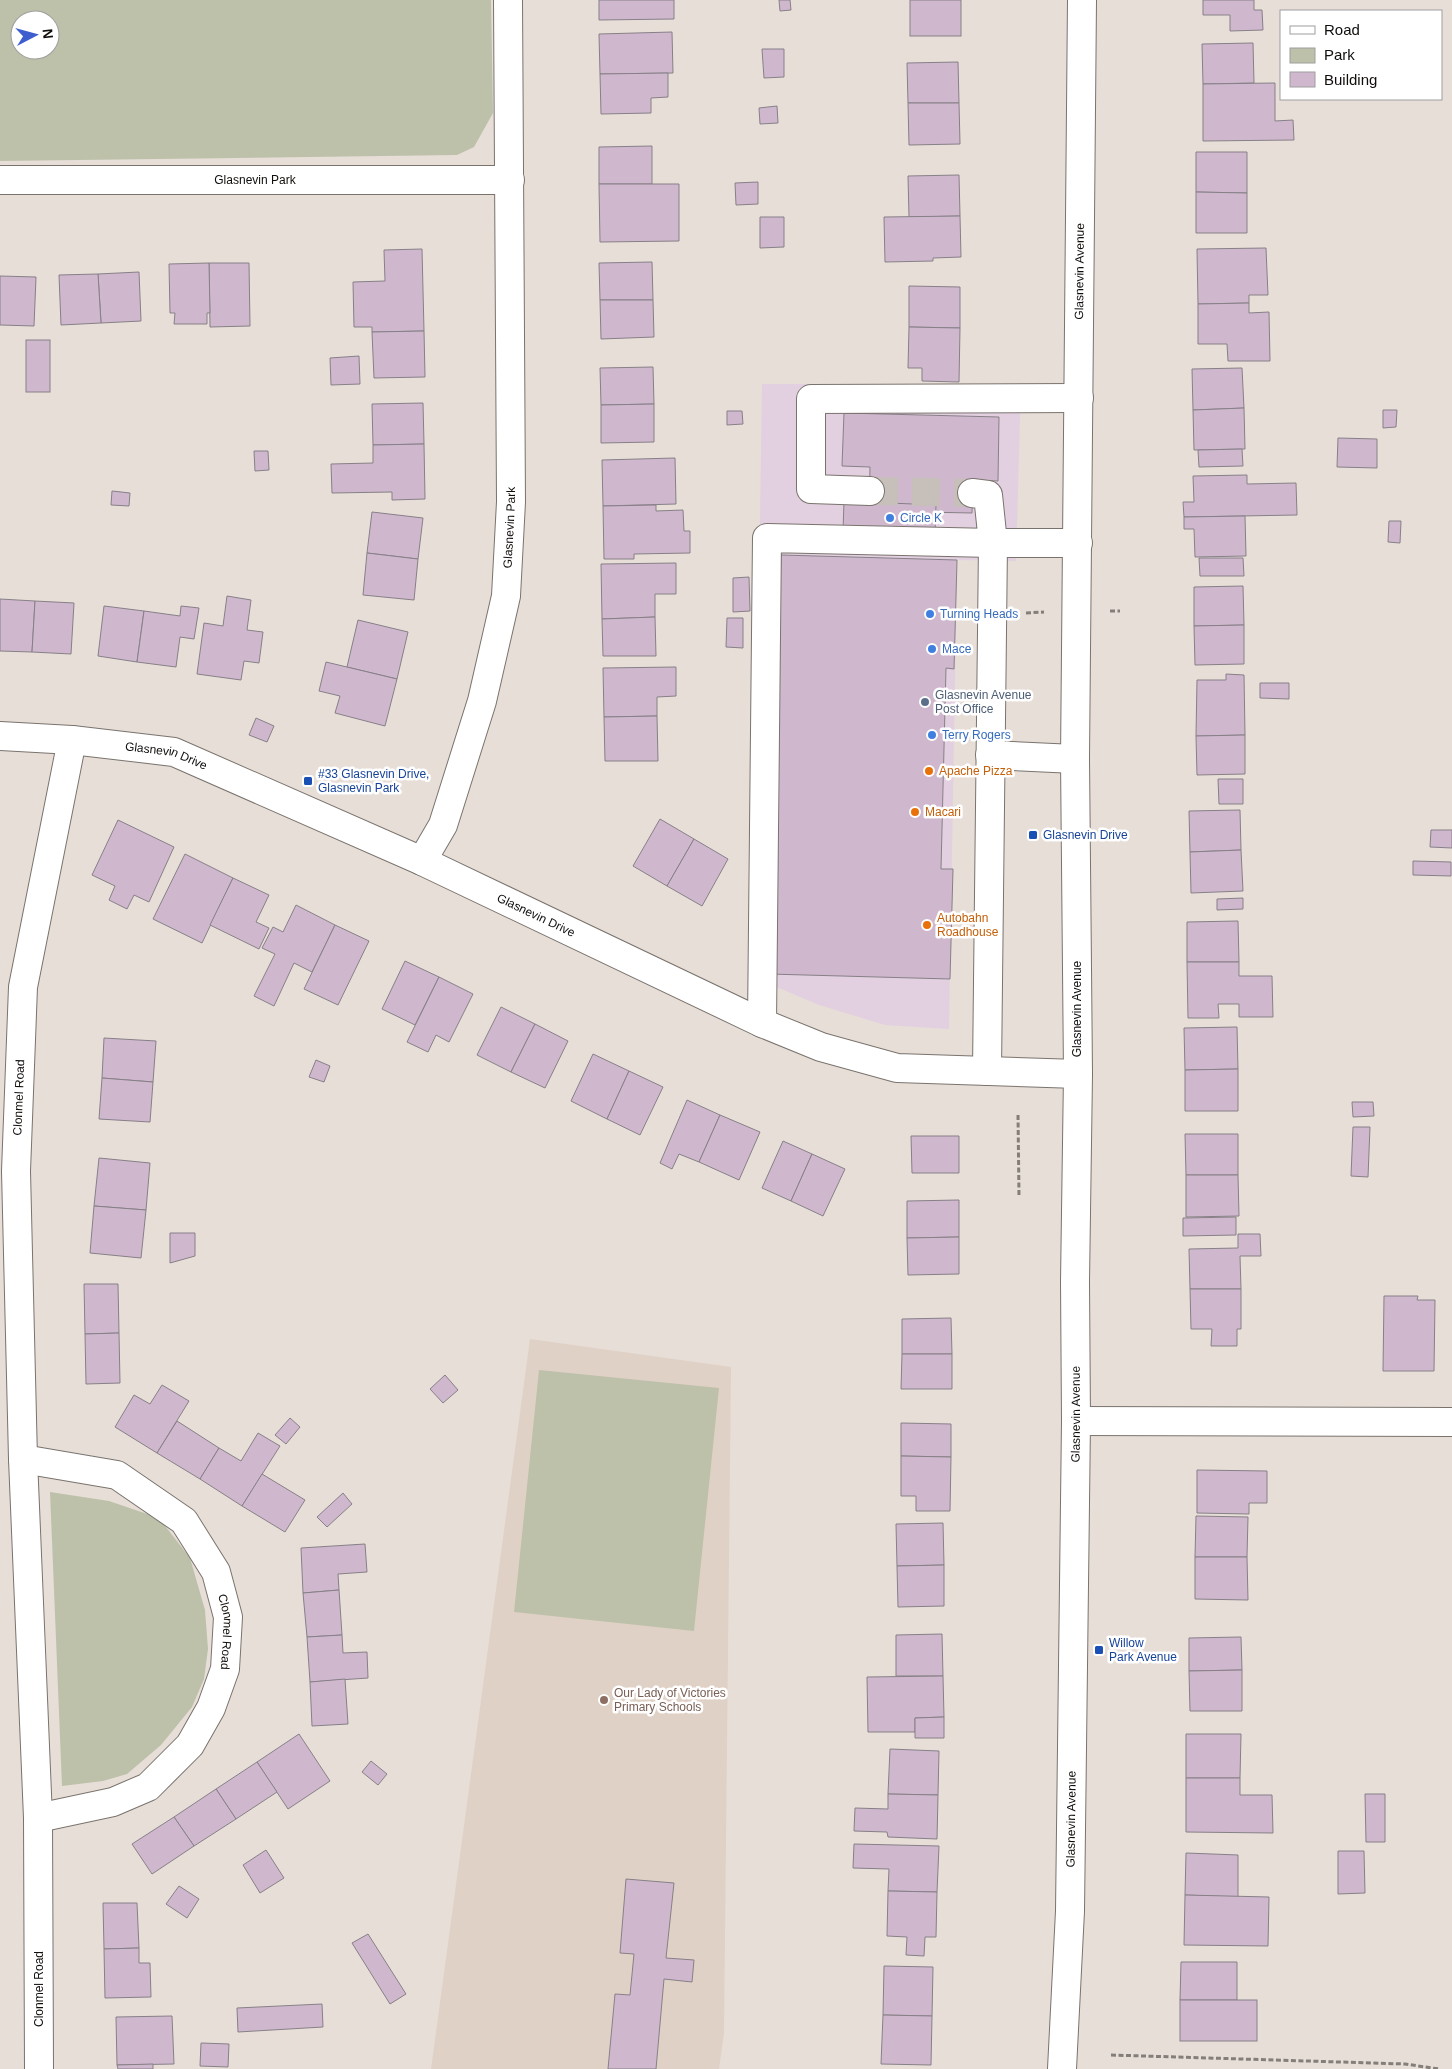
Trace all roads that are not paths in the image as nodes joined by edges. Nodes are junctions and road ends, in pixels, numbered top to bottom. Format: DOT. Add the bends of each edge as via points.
graph roads {
  1 [pos="508,0"];
  2 [pos="1082,0"];
  3 [pos="0,180"];
  4 [pos="510,180"];
  5 [pos="1079,398"];
  6 [pos="870,491"];
  7 [pos="972,493"];
  8 [pos="993,543"];
  9 [pos="1078,543"];
  10 [pos="0,736"];
  11 [pos="72,740"];
  12 [pos="990,755"];
  13 [pos="1075,759"];
  14 [pos="422,860"];
  15 [pos="762,1023"];
  16 [pos="987,1071"];
  17 [pos="1078,1074"];
  18 [pos="1076,1421"];
  19 [pos="1452,1422"];
  20 [pos="23,1459"];
  21 [pos="38,1818"];
  22 [pos="39,2069"];
  23 [pos="1062,2069"];
  1 -- 4 [label="street, Glasnevin Park"];
  2 -- 5 [label="street, Glasnevin Avenue"];
  3 -- 4 [label="street, Glasnevin Park"];
  4 -- 14 [label="street, Glasnevin Park" via="511,502 506,596 482,701 443,825"];
  5 -- 6 [label="street" via="811,399 811,489"];
  5 -- 9 [label="street, Glasnevin Avenue"];
  7 -- 8 [label="street" via="988,494"];
  8 -- 9 [label="street"];
  8 -- 12 [label="street"];
  8 -- 15 [label="street" via="767,538"];
  9 -- 13 [label="street, Glasnevin Avenue"];
  10 -- 11 [label="street, Glasnevin Drive"];
  11 -- 14 [label="street, Glasnevin Drive" via="174,752"];
  11 -- 20 [label="street, Clonmel Road" via="22,988 16,1171"];
  12 -- 13 [label="street"];
  12 -- 16 [label="street"];
  13 -- 17 [label="street, Glasnevin Avenue"];
  14 -- 15 [label="street, Glasnevin Drive"];
  15 -- 16 [label="street, Glasnevin Drive" via="821,1047 897,1068"];
  16 -- 17 [label="street, Glasnevin Drive"];
  17 -- 18 [label="street, Glasnevin Avenue"];
  18 -- 19 [label="street"];
  18 -- 23 [label="street, Glasnevin Avenue" via="1070,1911"];
  20 -- 21 [label="street, Clonmel Road"];
  20 -- 21 [label="street, Clonmel Road" via="117,1475 184,1521 216,1572 228,1618 226,1669 211,1708 190,1745 148,1787 112,1802"];
  21 -- 22 [label="street, Clonmel Road"];
}
